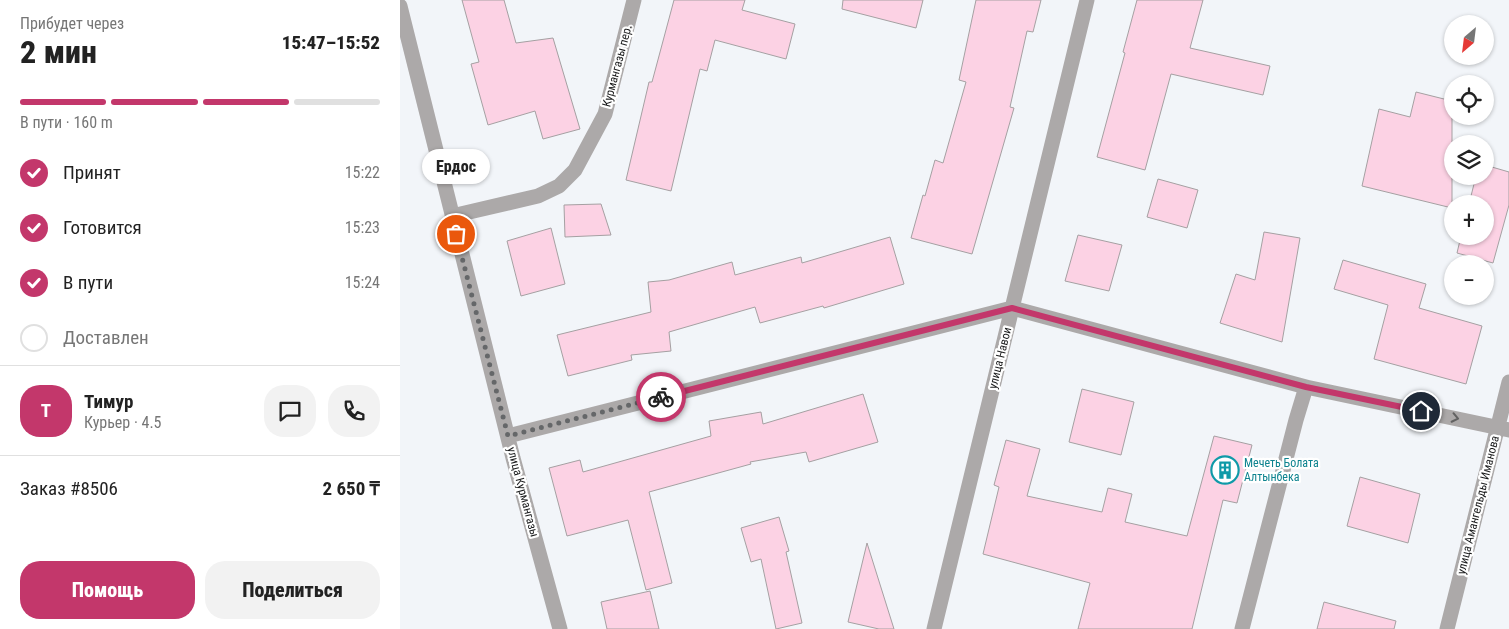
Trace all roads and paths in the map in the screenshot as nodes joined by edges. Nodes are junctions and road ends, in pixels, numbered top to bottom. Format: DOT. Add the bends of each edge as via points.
graph roads {
  1 [pos="634,0"];
  2 [pos="1087,0"];
  3 [pos="400,6"];
  4 [pos="452,216"];
  5 [pos="1012,308"];
  6 [pos="1509,382"];
  7 [pos="1306,387"];
  8 [pos="1503,429"];
  9 [pos="508,436"];
  10 [pos="560,629"];
  11 [pos="934,629"];
  12 [pos="1242,629"];
  13 [pos="1447,629"];
  1 -- 4 [label="street, Курмангазы пер." via="605,114 575,170 559,186 538,196"];
  2 -- 5 [label="street, улица Навои"];
  3 -- 4 [label="street, улица Курмангазы"];
  4 -- 9 [label="street, улица Курмангазы"];
  5 -- 7 [label="street"];
  5 -- 9 [label="street"];
  5 -- 11 [label="street, улица Навои"];
  6 -- 8 [label="street, улица Амангельды Иманова"];
  7 -- 8 [label="street, one-way"];
  7 -- 12 [label="street"];
  8 -- 13 [label="street, улица Амангельды Иманова"];
  9 -- 10 [label="street, улица Курмангазы"];
}
